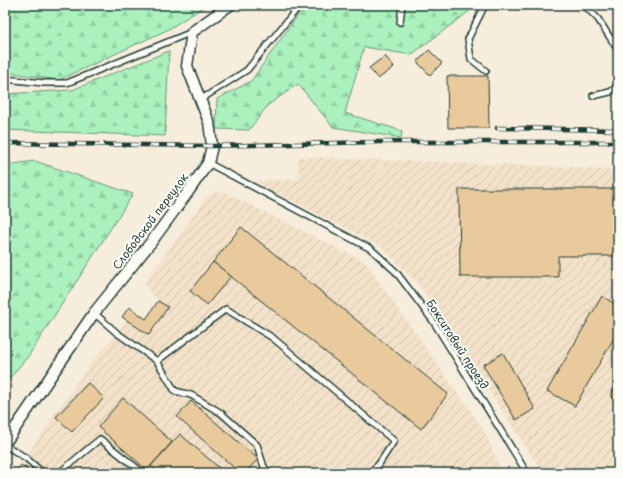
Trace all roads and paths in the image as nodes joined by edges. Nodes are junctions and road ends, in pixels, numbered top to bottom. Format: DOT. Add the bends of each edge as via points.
graph roads {
  1 [pos="230,5"];
  2 [pos="300,5"];
  3 [pos="402,5"];
  4 [pos="485,5"];
  5 [pos="584,5"];
  6 [pos="400,22"];
  7 [pos="192,32"];
  8 [pos="618,50"];
  9 [pos="486,71"];
  10 [pos="5,79"];
  11 [pos="618,86"];
  12 [pos="593,96"];
  13 [pos="200,100"];
  14 [pos="208,163"];
  15 [pos="94,314"];
  16 [pos="157,361"];
  17 [pos="5,444"];
  18 [pos="43,473"];
  19 [pos="59,473"];
  20 [pos="143,473"];
  21 [pos="270,473"];
  22 [pos="369,473"];
  23 [pos="527,473"];
  1 -- 7 [label="street"];
  2 -- 13 [label="lane" via="247,70"];
  3 -- 6 [label="lane"];
  4 -- 9 [label="lane" via="468,39 471,59"];
  5 -- 8 [label="lane" via="598,19"];
  7 -- 10 [label="lane" via="67,83"];
  7 -- 13 [label="street, Слободской переулок" via="187,66"];
  11 -- 12 [label="lane" via="610,92"];
  13 -- 14 [label="street, Слободской переулок" via="209,122 212,146"];
  14 -- 15 [label="street, Слободской переулок" via="152,241"];
  14 -- 23 [label="lane, Бокситовый проезд" via="371,249 396,272 434,321"];
  15 -- 16 [label="lane"];
  15 -- 17 [label="street, Слободской переулок"];
  16 -- 21 [label="lane" via="175,391 191,395 221,413 257,445 264,467"];
  16 -- 22 [label="lane" via="226,309 273,338 394,441 379,464"];
  17 -- 18 [label="lane"];
  19 -- 20 [label="lane" via="100,439"];
}
